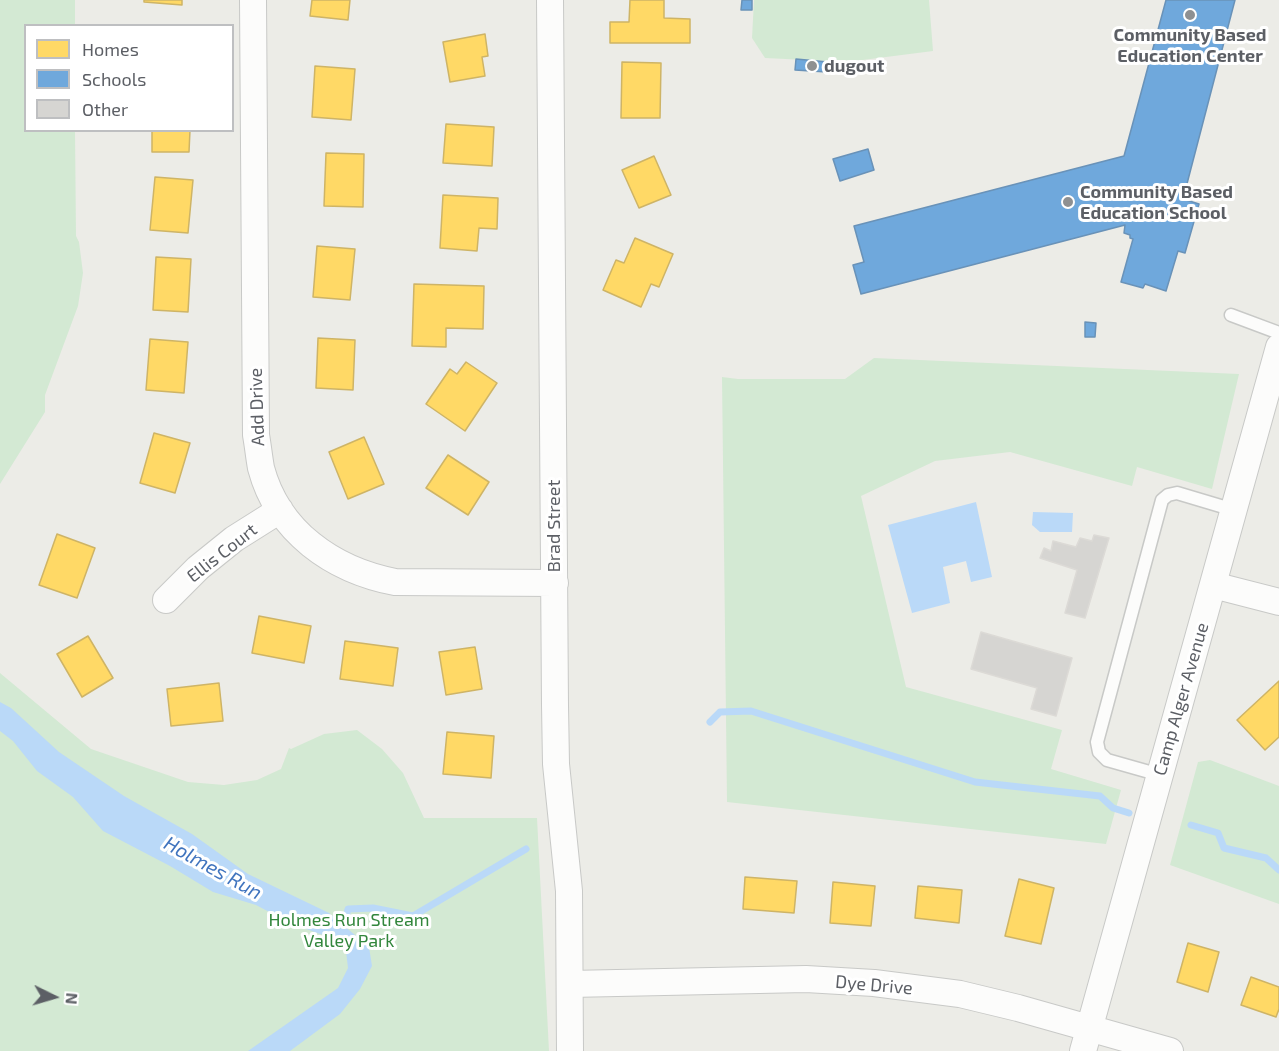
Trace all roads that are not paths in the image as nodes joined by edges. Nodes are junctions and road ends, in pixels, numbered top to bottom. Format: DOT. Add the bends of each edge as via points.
graph roads {
  1 [pos="253,0"];
  2 [pos="550,0"];
  3 [pos="1231,315"];
  4 [pos="1279,333"];
  5 [pos="1279,347"];
  6 [pos="280,510"];
  7 [pos="1234,510"];
  8 [pos="555,583"];
  9 [pos="1213,585"];
  10 [pos="166,600"];
  11 [pos="1279,603"];
  12 [pos="1160,775"];
  13 [pos="570,984"];
  14 [pos="1086,1040"];
  15 [pos="570,1051"];
  16 [pos="1170,1051"];
  1 -- 6 [label="street, Add Drive" via="256,435 262,468"];
  2 -- 8 [label="street, Brad Street"];
  3 -- 4 [label="lane"];
  5 -- 7 [label="street, Camp Alger Avenue"];
  6 -- 8 [label="street, Add Drive" via="320,552 375,578 395,582"];
  6 -- 10 [label="street, Ellis Court" via="234,539"];
  7 -- 9 [label="street, Camp Alger Avenue"];
  7 -- 12 [label="lane" via="1177,493 1162,500 1098,742 1099,752 1107,760"];
  8 -- 13 [label="street, Brad Street" via="556,764 568,891"];
  9 -- 11 [label="street"];
  9 -- 12 [label="street, Camp Alger Avenue"];
  12 -- 14 [label="street, Camp Alger Avenue"];
  13 -- 14 [label="street, Dye Drive" via="806,979 874,983 960,994 1018,1008"];
  13 -- 15 [label="street, Brad Street"];
  14 -- 16 [label="street, Dye Drive"];
}
